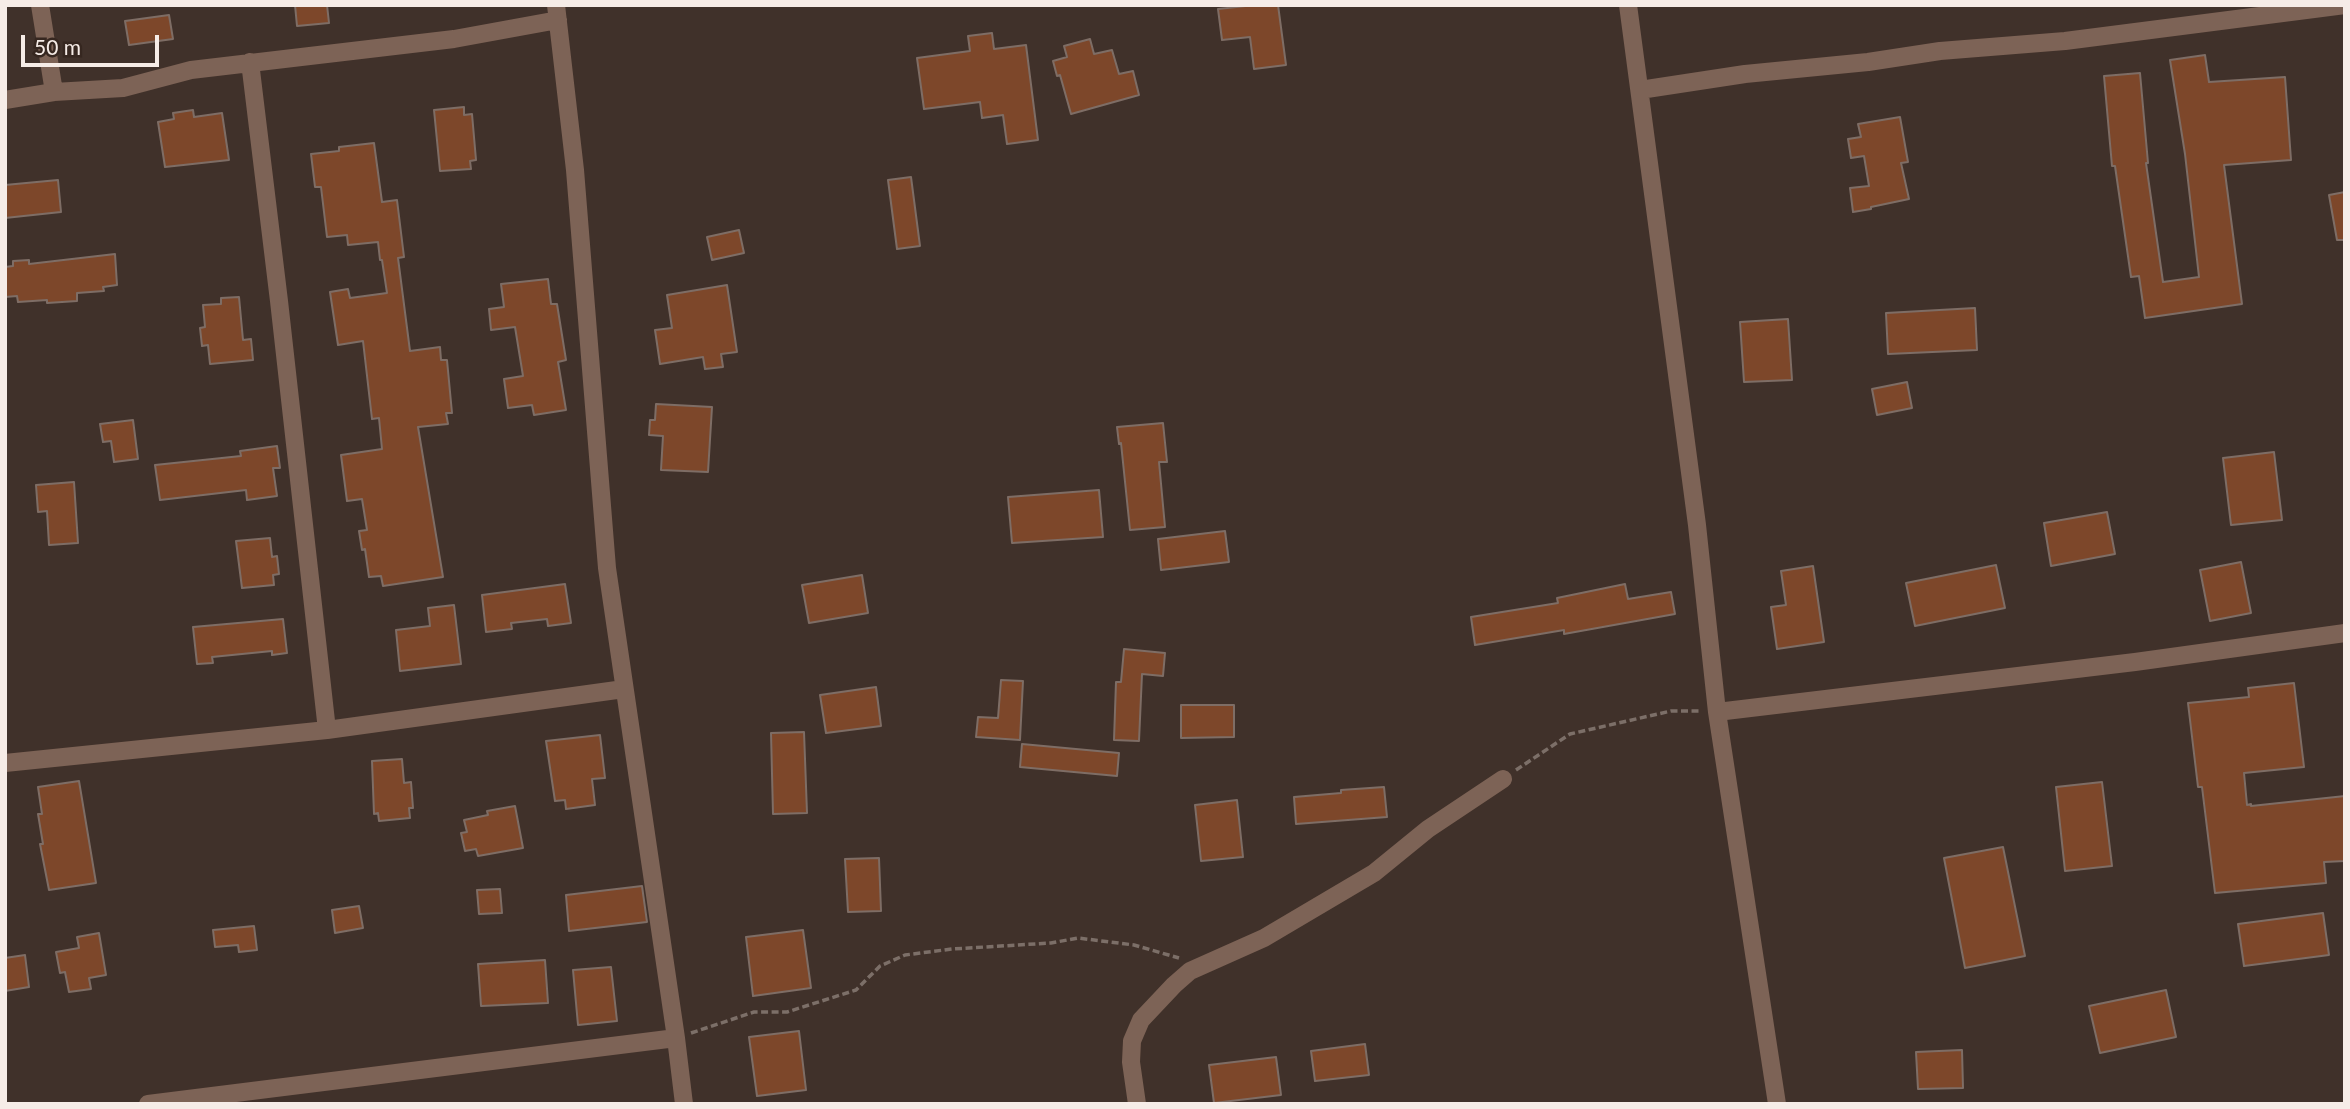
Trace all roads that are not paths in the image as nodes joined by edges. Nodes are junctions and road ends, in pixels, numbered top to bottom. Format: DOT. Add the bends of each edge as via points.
graph roads {
  1 [pos="40,5"];
  2 [pos="1628,5"];
  3 [pos="2345,5"];
  4 [pos="557,13"];
  5 [pos="250,62"];
  6 [pos="1640,90"];
  7 [pos="54,92"];
  8 [pos="5,100"];
  9 [pos="2345,633"];
  10 [pos="624,689"];
  11 [pos="1717,712"];
  12 [pos="327,730"];
  13 [pos="6,757"];
  14 [pos="1503,779"];
  15 [pos="676,1038"];
  16 [pos="148,1104"];
  17 [pos="684,1104"];
  18 [pos="1137,1104"];
  19 [pos="1777,1104"];
  1 -- 7 [label="street"];
  2 -- 6 [label="street"];
  3 -- 6 [label="street"];
  4 -- 5 [label="street" via="454,39"];
  4 -- 10 [label="street" via="575,170 607,568"];
  5 -- 7 [label="street" via="191,70 123,88"];
  5 -- 12 [label="street"];
  6 -- 11 [label="street"];
  7 -- 8 [label="street"];
  9 -- 11 [label="street"];
  10 -- 12 [label="street"];
  10 -- 15 [label="street"];
  11 -- 19 [label="street"];
  12 -- 13 [label="street"];
  14 -- 18 [label="street" via="1428,829 1374,873 1264,938 1190,971 1141,1020 1132,1041"];
  15 -- 16 [label="street"];
  15 -- 17 [label="street"];
}
